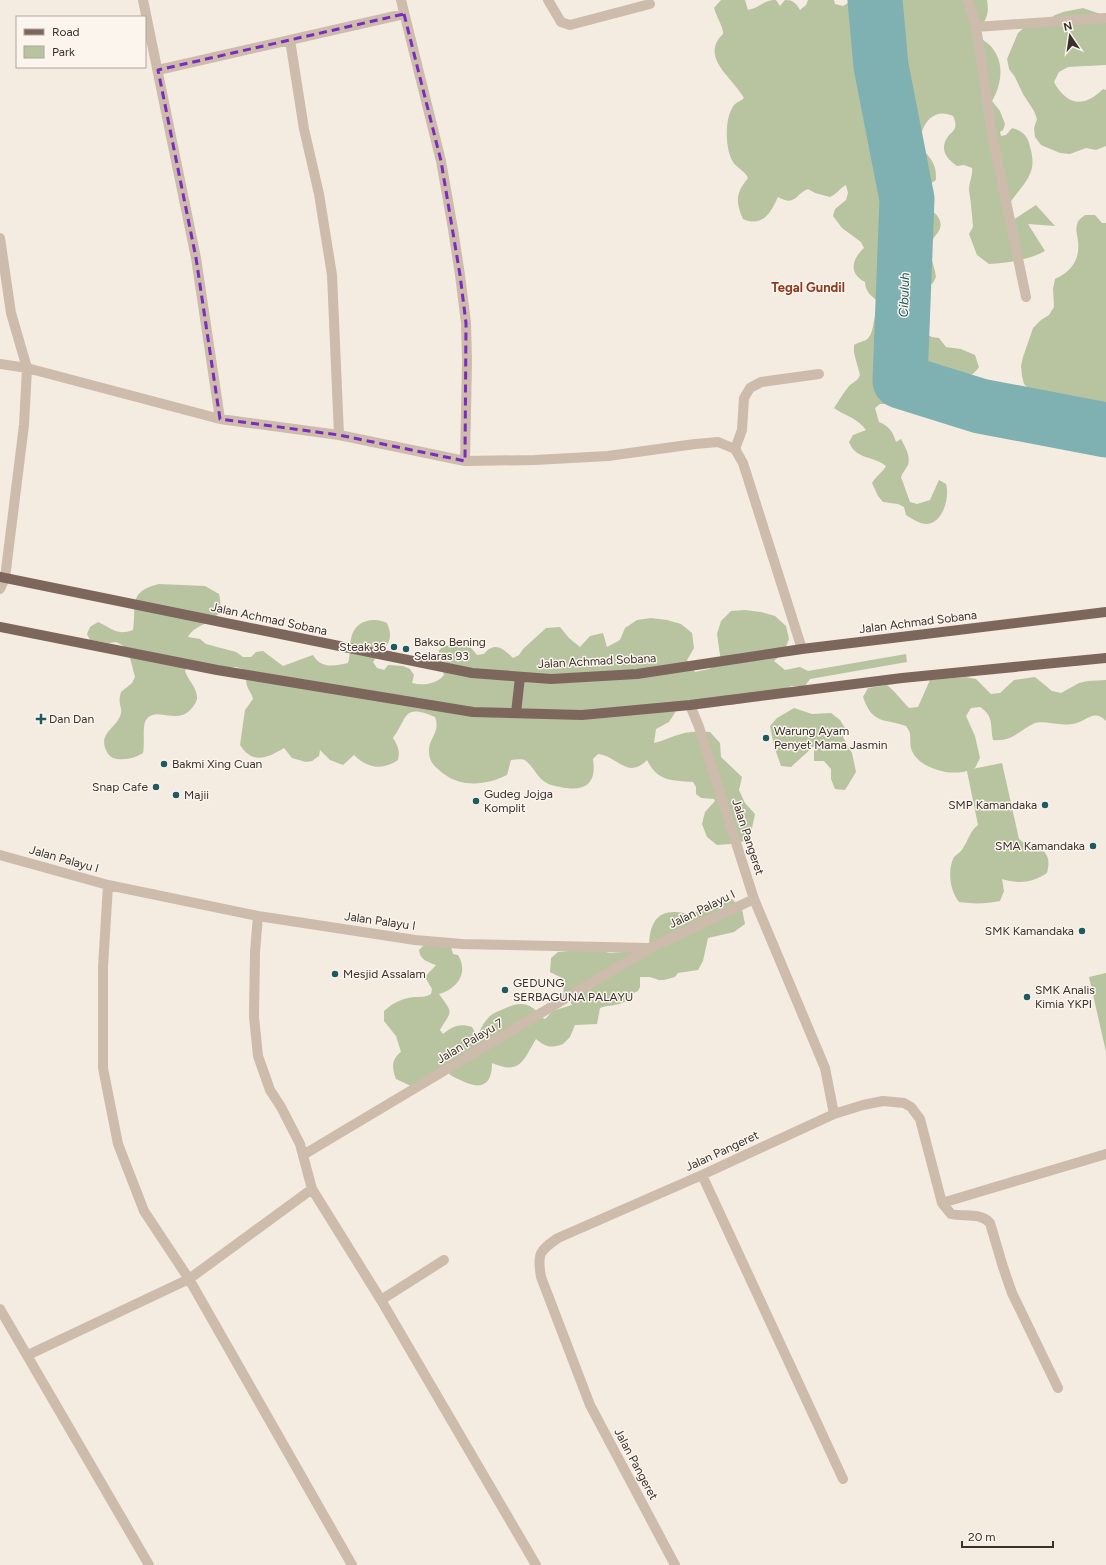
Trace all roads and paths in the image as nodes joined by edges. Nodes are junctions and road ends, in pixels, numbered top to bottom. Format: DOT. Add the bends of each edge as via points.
graph roads {
  1 [pos="143,0"];
  2 [pos="401,0"];
  3 [pos="548,0"];
  4 [pos="968,0"];
  5 [pos="650,4"];
  6 [pos="404,14"];
  7 [pos="1106,18"];
  8 [pos="976,27"];
  9 [pos="290,40"];
  10 [pos="158,70"];
  11 [pos="0,238"];
  12 [pos="1026,297"];
  13 [pos="0,364"];
  14 [pos="27,368"];
  15 [pos="819,374"];
  16 [pos="220,419"];
  17 [pos="340,435"];
  18 [pos="735,449"];
  19 [pos="465,460"];
  20 [pos="2,578"];
  21 [pos="0,589"];
  22 [pos="1106,612"];
  23 [pos="0,627"];
  24 [pos="802,649"];
  25 [pos="1106,658"];
  26 [pos="520,677"];
  27 [pos="690,704"];
  28 [pos="516,713"];
  29 [pos="0,855"];
  30 [pos="108,885"];
  31 [pos="754,898"];
  32 [pos="258,916"];
  33 [pos="650,948"];
  34 [pos="834,1114"];
  35 [pos="1106,1154"];
  36 [pos="303,1155"];
  37 [pos="702,1176"];
  38 [pos="312,1189"];
  39 [pos="942,1203"];
  40 [pos="444,1260"];
  41 [pos="189,1278"];
  42 [pos="381,1300"];
  43 [pos="0,1309"];
  44 [pos="28,1355"];
  45 [pos="1058,1388"];
  46 [pos="842,1479"];
  47 [pos="149,1565"];
  48 [pos="352,1565"];
  49 [pos="536,1565"];
  50 [pos="675,1565"];
  1 -- 10 [label="street"];
  2 -- 6 [label="street"];
  3 -- 5 [label="street" via="561,22 570,25"];
  4 -- 8 [label="street"];
  6 -- 9 [label="street"];
  6 -- 19 [label="street" via="440,161 460,275 466,323"];
  7 -- 8 [label="street"];
  8 -- 12 [label="street" via="992,134"];
  9 -- 10 [label="street"];
  9 -- 17 [label="street" via="332,275"];
  10 -- 16 [label="street" via="196,258"];
  11 -- 14 [label="street" via="11,313"];
  13 -- 14 [label="street"];
  14 -- 16 [label="street"];
  14 -- 20 [label="street" via="24,425"];
  15 -- 18 [label="street" via="760,382 750,388 744,398 742,430"];
  16 -- 17 [label="street"];
  17 -- 19 [label="street"];
  18 -- 19 [label="street" via="718,442 608,456"];
  18 -- 24 [label="street" via="743,463"];
  20 -- 21 [label="street"];
  20 -- 26 [label="main road, Jalan Achmad Sobana" via="472,673"];
  22 -- 24 [label="main road, Jalan Achmad Sobana"];
  23 -- 28 [label="main road" via="217,670 473,712"];
  24 -- 26 [label="main road, Jalan Achmad Sobana" via="637,674 551,679"];
  25 -- 27 [label="main road" via="902,678"];
  26 -- 28 [label="main road"];
  27 -- 28 [label="main road" via="582,715"];
  27 -- 31 [label="street, Jalan Pangeret"];
  29 -- 30 [label="street, Jalan Palayu I"];
  30 -- 32 [label="street, Jalan Palayu I"];
  30 -- 41 [label="street" via="103,967 103,1068 118,1144 144,1211"];
  31 -- 33 [label="street, Jalan Palayu I"];
  31 -- 34 [label="street, Jalan Pangeret" via="825,1068"];
  32 -- 33 [label="street, Jalan Palayu I" via="415,940 462,944"];
  32 -- 36 [label="street" via="254,1017 258,1056 270,1090 300,1144"];
  33 -- 36 [label="street, Jalan Palayu 7"];
  34 -- 37 [label="street, Jalan Pangeret"];
  34 -- 39 [label="street" via="883,1101 904,1103 911,1107 920,1119"];
  35 -- 39 [label="street"];
  36 -- 38 [label="street"];
  37 -- 46 [label="street"];
  37 -- 50 [label="street, Jalan Pangeret" via="558,1238 543,1248 538,1261 541,1277 590,1405"];
  38 -- 41 [label="street"];
  38 -- 42 [label="street"];
  39 -- 45 [label="street" via="951,1214 979,1216 986,1218 990,1223 1014,1298"];
  40 -- 42 [label="street"];
  41 -- 44 [label="street"];
  41 -- 48 [label="street"];
  42 -- 49 [label="street"];
  43 -- 44 [label="street"];
  44 -- 47 [label="street"];
}
